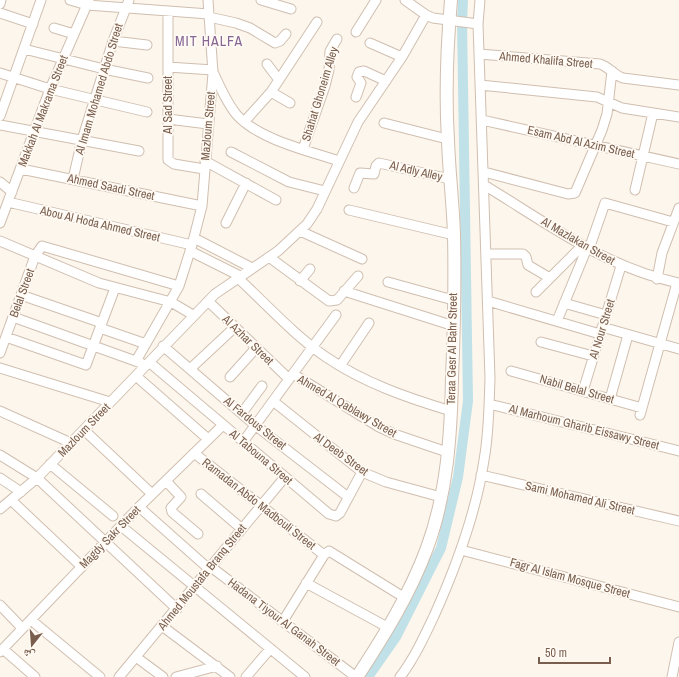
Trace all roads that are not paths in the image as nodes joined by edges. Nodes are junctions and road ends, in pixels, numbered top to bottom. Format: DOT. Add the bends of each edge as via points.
graph roads {
  1 [pos="1,0"];
  2 [pos="41,0"];
  3 [pos="70,0"];
  4 [pos="208,0"];
  5 [pos="261,0"];
  6 [pos="376,0"];
  7 [pos="405,0"];
  8 [pos="451,0"];
  9 [pos="480,0"];
  10 [pos="88,2"];
  11 [pos="0,4"];
  12 [pos="126,4"];
  13 [pos="291,9"];
  14 [pos="168,11"];
  15 [pos="0,13"];
  16 [pos="426,15"];
  17 [pos="209,16"];
  18 [pos="452,21"];
  19 [pos="316,22"];
  20 [pos="33,24"];
  21 [pos="475,24"];
  22 [pos="54,28"];
  23 [pos="356,32"];
  24 [pos="74,34"];
  25 [pos="286,34"];
  26 [pos="337,39"];
  27 [pos="113,41"];
  28 [pos="370,43"];
  29 [pos="147,45"];
  30 [pos="24,49"];
  31 [pos="479,54"];
  32 [pos="402,57"];
  33 [pos="63,59"];
  34 [pos="267,64"];
  35 [pos="168,67"];
  36 [pos="104,69"];
  37 [pos="612,71"];
  38 [pos="213,72"];
  39 [pos="0,73"];
  40 [pos="14,78"];
  41 [pos="148,78"];
  42 [pos="279,80"];
  43 [pos="386,81"];
  44 [pos="480,85"];
  45 [pos="679,85"];
  46 [pos="50,89"];
  47 [pos="271,92"];
  48 [pos="356,97"];
  49 [pos="94,100"];
  50 [pos="609,101"];
  51 [pos="290,103"];
  52 [pos="147,112"];
  53 [pos="653,113"];
  54 [pos="0,116"];
  55 [pos="679,117"];
  56 [pos="168,119"];
  57 [pos="482,120"];
  58 [pos="244,122"];
  59 [pos="384,123"];
  60 [pos="208,124"];
  61 [pos="0,125"];
  62 [pos="34,131"];
  63 [pos="448,139"];
  64 [pos="82,140"];
  65 [pos="594,146"];
  66 [pos="303,149"];
  67 [pos="139,151"];
  68 [pos="231,152"];
  69 [pos="643,157"];
  70 [pos="339,161"];
  71 [pos="679,164"];
  72 [pos="205,165"];
  73 [pos="20,169"];
  74 [pos="484,172"];
  75 [pos="73,179"];
  76 [pos="450,180"];
  77 [pos="0,182"];
  78 [pos="246,183"];
  79 [pos="484,184"];
  80 [pos="354,188"];
  81 [pos="634,190"];
  82 [pos="12,192"];
  83 [pos="325,192"];
  84 [pos="276,200"];
  85 [pos="8,202"];
  86 [pos="202,206"];
  87 [pos="679,208"];
  88 [pos="349,210"];
  89 [pos="674,222"];
  90 [pos="0,223"];
  91 [pos="226,223"];
  92 [pos="300,231"];
  93 [pos="454,235"];
  94 [pos="0,241"];
  95 [pos="192,245"];
  96 [pos="586,248"];
  97 [pos="486,254"];
  98 [pos="35,256"];
  99 [pos="269,257"];
  100 [pos="362,258"];
  101 [pos="621,266"];
  102 [pos="252,268"];
  103 [pos="310,269"];
  104 [pos="358,276"];
  105 [pos="239,277"];
  106 [pos="550,278"];
  107 [pos="657,279"];
  108 [pos="300,281"];
  109 [pos="388,282"];
  110 [pos="678,283"];
  111 [pos="179,286"];
  112 [pos="115,288"];
  113 [pos="344,291"];
  114 [pos="536,292"];
  115 [pos="21,295"];
  116 [pos="453,300"];
  117 [pos="208,301"];
  118 [pos="488,301"];
  119 [pos="171,302"];
  120 [pos="564,303"];
  121 [pos="193,315"];
  122 [pos="336,315"];
  123 [pos="606,315"];
  124 [pos="13,317"];
  125 [pos="556,321"];
  126 [pos="369,323"];
  127 [pos="101,325"];
  128 [pos="454,326"];
  129 [pos="235,327"];
  130 [pos="601,331"];
  131 [pos="628,335"];
  132 [pos="6,338"];
  133 [pos="541,342"];
  134 [pos="146,344"];
  135 [pos="660,344"];
  136 [pos="94,346"];
  137 [pos="163,346"];
  138 [pos="312,347"];
  139 [pos="256,348"];
  140 [pos="679,350"];
  141 [pos="0,353"];
  142 [pos="593,356"];
  143 [pos="136,361"];
  144 [pos="147,363"];
  145 [pos="340,366"];
  146 [pos="0,368"];
  147 [pos="190,369"];
  148 [pos="511,371"];
  149 [pos="136,376"];
  150 [pos="291,376"];
  151 [pos="230,377"];
  152 [pos="262,386"];
  153 [pos="583,391"];
  154 [pos="610,398"];
  155 [pos="273,401"];
  156 [pos="110,402"];
  157 [pos="489,404"];
  158 [pos="0,411"];
  159 [pos="451,411"];
  160 [pos="242,413"];
  161 [pos="223,425"];
  162 [pos="256,425"];
  163 [pos="84,430"];
  164 [pos="208,439"];
  165 [pos="243,442"];
  166 [pos="71,443"];
  167 [pos="679,450"];
  168 [pos="448,452"];
  169 [pos="194,453"];
  170 [pos="0,455"];
  171 [pos="50,464"];
  172 [pos="362,472"];
  173 [pos="481,475"];
  174 [pos="285,477"];
  175 [pos="0,478"];
  176 [pos="37,478"];
  177 [pos="166,481"];
  178 [pos="21,492"];
  179 [pos="152,494"];
  180 [pos="201,494"];
  181 [pos="348,497"];
  182 [pos="441,497"];
  183 [pos="11,500"];
  184 [pos="261,506"];
  185 [pos="139,507"];
  186 [pos="0,509"];
  187 [pos="113,516"];
  188 [pos="679,521"];
  189 [pos="122,526"];
  190 [pos="242,529"];
  191 [pos="198,534"];
  192 [pos="106,543"];
  193 [pos="461,550"];
  194 [pos="325,553"];
  195 [pos="82,568"];
  196 [pos="210,568"];
  197 [pos="306,583"];
  198 [pos="195,587"];
  199 [pos="405,598"];
  200 [pos="0,605"];
  201 [pos="679,607"];
  202 [pos="177,609"];
  203 [pos="31,620"];
  204 [pos="283,621"];
  205 [pos="162,626"];
  206 [pos="22,628"];
  207 [pos="389,628"];
  208 [pos="679,642"];
  209 [pos="2,647"];
  210 [pos="270,649"];
  211 [pos="136,657"];
  212 [pos="677,664"];
  213 [pos="217,666"];
  214 [pos="35,677"];
  215 [pos="100,677"];
  216 [pos="119,677"];
  217 [pos="163,677"];
  218 [pos="176,677"];
  219 [pos="230,677"];
  220 [pos="246,677"];
  221 [pos="305,677"];
  222 [pos="357,677"];
  223 [pos="400,677"];
  224 [pos="672,677"];
  1 -- 11 [label="street"];
  2 -- 20 [label="street"];
  3 -- 10 [label="street"];
  4 -- 17 [label="street, Mazloum Street"];
  5 -- 13 [label="street"];
  6 -- 23 [label="street"];
  7 -- 16 [label="street"];
  8 -- 18 [label="street, Teraa Gesr Al Bahr Street"];
  9 -- 21 [label="street"];
  10 -- 12 [label="street"];
  10 -- 24 [label="street, Makkah Al Makrama Street"];
  12 -- 14 [label="street"];
  12 -- 27 [label="street, Al Imam Mohamed Abdo Street"];
  14 -- 17 [label="street"];
  14 -- 35 [label="street, Al Sad Street"];
  15 -- 20 [label="street"];
  16 -- 18 [label="street"];
  16 -- 32 [label="street, Mazloum Street"];
  17 -- 25 [label="street" via="250,28 276,43"];
  17 -- 38 [label="street, Mazloum Street"];
  18 -- 21 [label="street"];
  18 -- 63 [label="street, Teraa Gesr Al Bahr Street" via="446,87"];
  19 -- 42 [label="street"];
  20 -- 30 [label="street"];
  21 -- 31 [label="street"];
  22 -- 24 [label="street"];
  24 -- 33 [label="street, Makkah Al Makrama Street"];
  26 -- 66 [label="street, Shahat Ghoneim Alley" via="330,52 326,81"];
  27 -- 29 [label="street"];
  27 -- 36 [label="street, Al Imam Mohamed Abdo Street"];
  28 -- 32 [label="street"];
  30 -- 33 [label="street"];
  30 -- 40 [label="street"];
  31 -- 37 [label="street, Ahmed Khalifa Street" via="600,64"];
  31 -- 44 [label="street"];
  32 -- 43 [label="street, Mazloum Street"];
  33 -- 36 [label="street"];
  33 -- 46 [label="street, Makkah Al Makrama Street"];
  34 -- 42 [label="street"];
  35 -- 38 [label="street"];
  35 -- 56 [label="street, Al Sad Street"];
  36 -- 41 [label="street"];
  36 -- 49 [label="street, Al Imam Mohamed Abdo Street"];
  37 -- 45 [label="street, Ahmed Khalifa Street" via="617,76 628,79"];
  37 -- 50 [label="street"];
  38 -- 58 [label="street" via="230,106"];
  38 -- 60 [label="street, Mazloum Street"];
  39 -- 40 [label="street"];
  40 -- 46 [label="street"];
  40 -- 54 [label="street"];
  42 -- 47 [label="street"];
  43 -- 48 [label="street" via="364,71 360,72 357,77 361,83"];
  43 -- 70 [label="street, Mazloum Street" via="358,122"];
  44 -- 50 [label="street" via="597,97"];
  44 -- 57 [label="street"];
  46 -- 49 [label="street"];
  46 -- 62 [label="street, Makkah Al Makrama Street"];
  47 -- 51 [label="street"];
  47 -- 58 [label="street"];
  49 -- 52 [label="street"];
  49 -- 64 [label="street, Al Imam Mohamed Abdo Street"];
  50 -- 53 [label="street" via="622,108"];
  50 -- 65 [label="street" via="602,130"];
  53 -- 55 [label="street"];
  53 -- 69 [label="street"];
  56 -- 60 [label="street"];
  56 -- 72 [label="street, Al Sad Street" via="168,160 174,164"];
  57 -- 65 [label="street, Esam Abd Al Azim Street"];
  57 -- 74 [label="street"];
  58 -- 66 [label="street" via="271,138"];
  59 -- 63 [label="street"];
  60 -- 72 [label="street, Mazloum Street"];
  61 -- 62 [label="street"];
  62 -- 64 [label="street"];
  62 -- 73 [label="street, Makkah Al Makrama Street"];
  63 -- 76 [label="street, Teraa Gesr Al Bahr Street"];
  64 -- 67 [label="street"];
  64 -- 75 [label="street, Al Imam Mohamed Abdo Street"];
  65 -- 69 [label="street, Esam Abd Al Azim Street"];
  65 -- 74 [label="street" via="575,194"];
  66 -- 70 [label="street"];
  68 -- 83 [label="street" via="289,182"];
  69 -- 71 [label="street, Esam Abd Al Azim Street"];
  69 -- 81 [label="street"];
  70 -- 83 [label="street, Mazloum Street"];
  72 -- 78 [label="street"];
  72 -- 86 [label="street, Mazloum Street"];
  73 -- 75 [label="street, Ahmed Saadi Street"];
  73 -- 82 [label="street, Makkah Al Makrama Street"];
  74 -- 79 [label="street"];
  75 -- 86 [label="street, Ahmed Saadi Street"];
  76 -- 80 [label="street, Al Adly Alley" via="379,163 374,174 360,172"];
  76 -- 93 [label="street, Teraa Gesr Al Bahr Street"];
  77 -- 82 [label="street"];
  78 -- 84 [label="street"];
  78 -- 91 [label="street"];
  79 -- 96 [label="street, Al Mazlakan Street"];
  79 -- 97 [label="street"];
  82 -- 85 [label="street, Makkah Al Makrama Street"];
  83 -- 92 [label="street, Mazloum Street" via="317,209"];
  85 -- 90 [label="street, Makkah Al Makrama Street"];
  85 -- 95 [label="street, Abou Al Hoda Ahmed Street"];
  86 -- 95 [label="street, Mazloum Street"];
  87 -- 89 [label="street"];
  88 -- 93 [label="street"];
  89 -- 96 [label="street" via="605,203"];
  89 -- 107 [label="street" via="662,254"];
  92 -- 99 [label="street, Mazloum Street"];
  92 -- 100 [label="street"];
  93 -- 116 [label="street, Teraa Gesr Al Bahr Street"];
  94 -- 98 [label="street"];
  95 -- 102 [label="street"];
  95 -- 105 [label="street"];
  95 -- 111 [label="street, Mazloum Street"];
  96 -- 101 [label="street, Al Mazlakan Street"];
  96 -- 106 [label="street"];
  96 -- 120 [label="street"];
  97 -- 106 [label="street" via="523,254 528,265"];
  97 -- 118 [label="street"];
  98 -- 111 [label="street" via="40,247 45,247"];
  98 -- 112 [label="street"];
  98 -- 115 [label="street, Belal Street"];
  99 -- 102 [label="street, Mazloum Street"];
  99 -- 108 [label="street"];
  101 -- 107 [label="street, Al Mazlakan Street"];
  101 -- 123 [label="street, Al Nour Street"];
  102 -- 105 [label="street, Mazloum Street"];
  103 -- 108 [label="street"];
  104 -- 113 [label="street"];
  105 -- 117 [label="street, Mazloum Street"];
  105 -- 138 [label="street"];
  106 -- 114 [label="street"];
  107 -- 110 [label="street, Al Mazlakan Street"];
  108 -- 113 [label="street" via="329,302 337,300"];
  109 -- 116 [label="street"];
  110 -- 135 [label="street"];
  111 -- 119 [label="street, Mazloum Street"];
  112 -- 119 [label="street"];
  112 -- 127 [label="street"];
  113 -- 128 [label="street"];
  115 -- 124 [label="street, Belal Street"];
  115 -- 127 [label="street"];
  116 -- 128 [label="street, Teraa Gesr Al Bahr Street"];
  117 -- 121 [label="street, Mazloum Street"];
  117 -- 129 [label="street, Al Azhar Street"];
  118 -- 125 [label="street"];
  118 -- 157 [label="street"];
  119 -- 121 [label="street"];
  119 -- 134 [label="street, Mazloum Street"];
  120 -- 123 [label="street"];
  120 -- 125 [label="street"];
  121 -- 137 [label="street, Mazloum Street"];
  122 -- 138 [label="street"];
  123 -- 130 [label="street, Al Nour Street"];
  124 -- 132 [label="street, Belal Street"];
  124 -- 136 [label="street, Al Tabouna Street"];
  125 -- 130 [label="street"];
  126 -- 145 [label="street"];
  127 -- 134 [label="street"];
  127 -- 136 [label="street"];
  128 -- 159 [label="street, Teraa Gesr Al Bahr Street"];
  129 -- 139 [label="street, Al Azhar Street"];
  129 -- 147 [label="street"];
  130 -- 131 [label="street"];
  130 -- 142 [label="street, Al Nour Street"];
  131 -- 135 [label="street"];
  131 -- 154 [label="street"];
  132 -- 136 [label="street" via="84,365"];
  132 -- 141 [label="street, Belal Street"];
  133 -- 142 [label="street"];
  134 -- 143 [label="street, Mazloum Street"];
  135 -- 140 [label="street"];
  135 -- 154 [label="street, Nabil Belal Street" via="641,411"];
  136 -- 143 [label="street, Al Tabouna Street"];
  137 -- 144 [label="street, Mazloum Street"];
  137 -- 147 [label="street, Al Fardous Street"];
  138 -- 145 [label="street"];
  138 -- 150 [label="street"];
  139 -- 150 [label="street, Al Azhar Street"];
  139 -- 151 [label="street"];
  142 -- 153 [label="street, Al Nour Street"];
  143 -- 144 [label="street, Al Tabouna Street"];
  144 -- 149 [label="street, Mazloum Street"];
  144 -- 161 [label="street, Al Tabouna Street"];
  145 -- 159 [label="street" via="390,390"];
  146 -- 156 [label="street"];
  147 -- 160 [label="street, Al Fardous Street"];
  148 -- 153 [label="street, Nabil Belal Street"];
  149 -- 156 [label="street, Mazloum Street"];
  149 -- 164 [label="street"];
  150 -- 155 [label="street"];
  150 -- 168 [label="street, Ahmed Al Qablawy Street" via="379,427"];
  152 -- 160 [label="street"];
  153 -- 154 [label="street, Nabil Belal Street"];
  155 -- 162 [label="street"];
  155 -- 172 [label="street, Al Deeb Street"];
  156 -- 163 [label="street, Mazloum Street"];
  157 -- 167 [label="street, Al Marhoum Gharib Eissawy Street"];
  157 -- 173 [label="street"];
  158 -- 166 [label="street"];
  159 -- 168 [label="street, Teraa Gesr Al Bahr Street"];
  160 -- 162 [label="street, Al Fardous Street"];
  161 -- 164 [label="street, Magdy Sakr Street"];
  161 -- 165 [label="street, Al Tabouna Street"];
  162 -- 165 [label="street"];
  162 -- 181 [label="street, Al Fardous Street"];
  163 -- 166 [label="street, Mazloum Street"];
  163 -- 179 [label="street"];
  164 -- 169 [label="street, Magdy Sakr Street"];
  165 -- 174 [label="street, Al Tabouna Street"];
  166 -- 171 [label="street, Mazloum Street"];
  168 -- 182 [label="street, Teraa Gesr Al Bahr Street"];
  169 -- 177 [label="street, Magdy Sakr Street"];
  169 -- 184 [label="street, Ramadan Abdo Madbouli Street"];
  170 -- 176 [label="street"];
  171 -- 176 [label="street, Mazloum Street"];
  171 -- 187 [label="street"];
  172 -- 181 [label="street, Al Tabouna Street"];
  172 -- 182 [label="street, Al Deeb Street" via="386,482"];
  173 -- 188 [label="street, Sami Mohamed Ali Street"];
  173 -- 193 [label="street"];
  174 -- 181 [label="street, Al Tabouna Street" via="333,516 340,513"];
  174 -- 184 [label="street, Ahmed Moustafa Branq Street"];
  175 -- 178 [label="street"];
  176 -- 178 [label="street, Mazloum Street"];
  176 -- 192 [label="street"];
  177 -- 179 [label="street, Magdy Sakr Street"];
  177 -- 191 [label="street" via="181,497 172,508 172,512"];
  178 -- 183 [label="street, Mazloum Street"];
  179 -- 185 [label="street, Magdy Sakr Street"];
  180 -- 190 [label="street"];
  182 -- 199 [label="street, Teraa Gesr Al Bahr Street" via="428,547"];
  183 -- 186 [label="street, Mazloum Street"];
  183 -- 195 [label="street"];
  184 -- 190 [label="street, Ahmed Moustafa Branq Street"];
  184 -- 194 [label="street, Ramadan Abdo Madbouli Street"];
  185 -- 189 [label="street, Magdy Sakr Street"];
  185 -- 196 [label="street, Hadana Tiyour Al Ganah Street"];
  189 -- 192 [label="street, Magdy Sakr Street"];
  189 -- 198 [label="street"];
  190 -- 196 [label="street, Ahmed Moustafa Branq Street"];
  192 -- 195 [label="street, Magdy Sakr Street"];
  192 -- 202 [label="street"];
  193 -- 201 [label="street, Fagr Al Islam Mosque Street"];
  193 -- 223 [label="street" via="418,650"];
  194 -- 197 [label="street"];
  194 -- 199 [label="street, Ramadan Abdo Madbouli Street" via="332,552"];
  195 -- 203 [label="street, Magdy Sakr Street"];
  196 -- 198 [label="street, Ahmed Moustafa Branq Street"];
  196 -- 204 [label="street, Hadana Tiyour Al Ganah Street"];
  197 -- 204 [label="street"];
  197 -- 207 [label="street"];
  198 -- 202 [label="street, Ahmed Moustafa Branq Street"];
  198 -- 210 [label="street"];
  199 -- 207 [label="street, Teraa Gesr Al Bahr Street"];
  200 -- 206 [label="street"];
  202 -- 205 [label="street, Ahmed Moustafa Branq Street"];
  203 -- 206 [label="street, Magdy Sakr Street"];
  203 -- 215 [label="street"];
  204 -- 222 [label="street, Hadana Tiyour Al Ganah Street"];
  205 -- 211 [label="street, Ahmed Moustafa Branq Street"];
  205 -- 213 [label="street"];
  206 -- 209 [label="street, Magdy Sakr Street"];
  207 -- 222 [label="street, Teraa Gesr Al Bahr Street"];
  208 -- 212 [label="street"];
  209 -- 214 [label="street"];
  210 -- 220 [label="street"];
  210 -- 221 [label="street"];
  211 -- 216 [label="street, Ahmed Moustafa Branq Street"];
  211 -- 217 [label="street"];
  212 -- 224 [label="street"];
  213 -- 218 [label="street"];
  213 -- 219 [label="street"];
}
